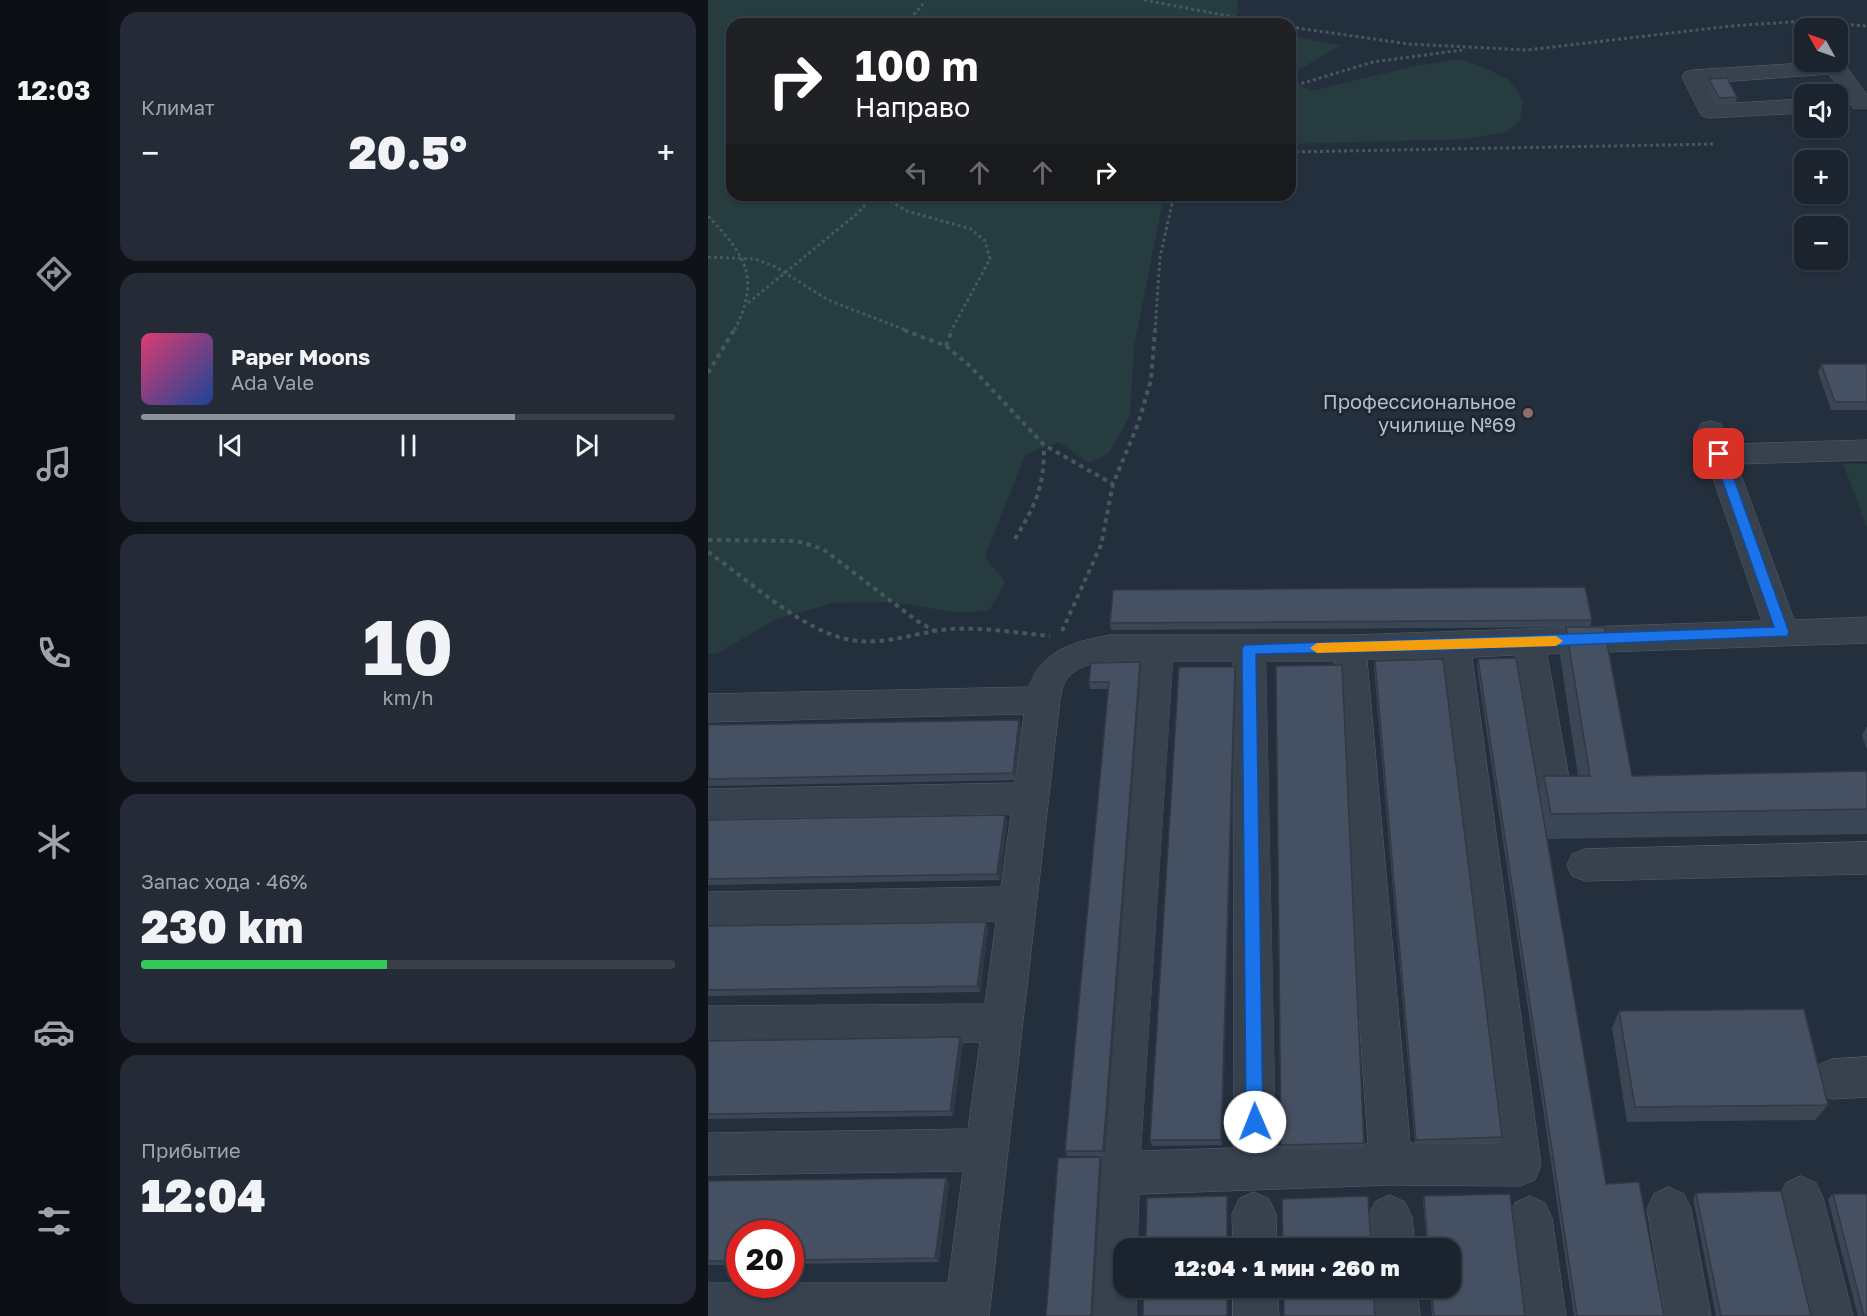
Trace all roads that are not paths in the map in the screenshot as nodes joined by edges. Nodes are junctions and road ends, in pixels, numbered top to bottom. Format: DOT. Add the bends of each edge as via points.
graph roads {
  1 [pos="1794,68"];
  2 [pos="1839,72"];
  3 [pos="1864,103"];
  4 [pos="1848,104"];
  5 [pos="1794,107"];
  6 [pos="1867,450"];
  7 [pos="1867,630"];
  8 [pos="1782,632"];
  9 [pos="1528,642"];
  10 [pos="1454,645"];
  11 [pos="1157,648"];
  12 [pos="1349,648"];
  13 [pos="1249,649"];
  14 [pos="1047,688"];
  15 [pos="708,708"];
  16 [pos="1553,789"];
  17 [pos="1031,798"];
  18 [pos="708,804"];
  19 [pos="1867,858"];
  20 [pos="1585,865"];
  21 [pos="1018,904"];
  22 [pos="708,909"];
  23 [pos="1004,1023"];
  24 [pos="708,1025"];
  25 [pos="987,1150"];
  26 [pos="708,1154"];
  27 [pos="1391,1164"];
  28 [pos="1255,1170"];
  29 [pos="1118,1173"];
  30 [pos="1801,1198"];
  31 [pos="1669,1209"];
  32 [pos="1530,1218"];
  33 [pos="1256,1298"];
  34 [pos="1396,1298"];
  35 [pos="708,1306"];
  36 [pos="966,1311"];
  37 [pos="1113,1316"];
  38 [pos="1256,1316"];
  39 [pos="1397,1316"];
  40 [pos="1543,1316"];
  41 [pos="1688,1316"];
  42 [pos="1830,1316"];
  1 -- 5 [label="street" via="1693,77 1710,111"];
  2 -- 3 [label="street"];
  3 -- 4 [label="street"];
  6 -- 8 [label="street" via="1715,443"];
  7 -- 8 [label="street"];
  8 -- 9 [label="street"];
  9 -- 10 [label="street"];
  9 -- 16 [label="street"];
  10 -- 12 [label="street"];
  10 -- 27 [label="street" via="1520,1165"];
  11 -- 13 [label="street"];
  11 -- 14 [label="street" via="1088,651 1070,658"];
  11 -- 29 [label="street"];
  12 -- 13 [label="street"];
  12 -- 27 [label="street"];
  13 -- 28 [label="street"];
  14 -- 15 [label="street"];
  14 -- 17 [label="street"];
  17 -- 18 [label="street"];
  17 -- 21 [label="street"];
  19 -- 20 [label="street"];
  21 -- 22 [label="street"];
  21 -- 23 [label="street"];
  23 -- 24 [label="street"];
  23 -- 25 [label="street"];
  25 -- 26 [label="street"];
  25 -- 36 [label="street"];
  27 -- 28 [label="street"];
  28 -- 29 [label="street"];
  29 -- 37 [label="street"];
  30 -- 42 [label="street"];
  31 -- 41 [label="street"];
  32 -- 40 [label="street"];
  33 -- 38 [label="street"];
  34 -- 39 [label="street"];
  35 -- 36 [label="street"];
}
